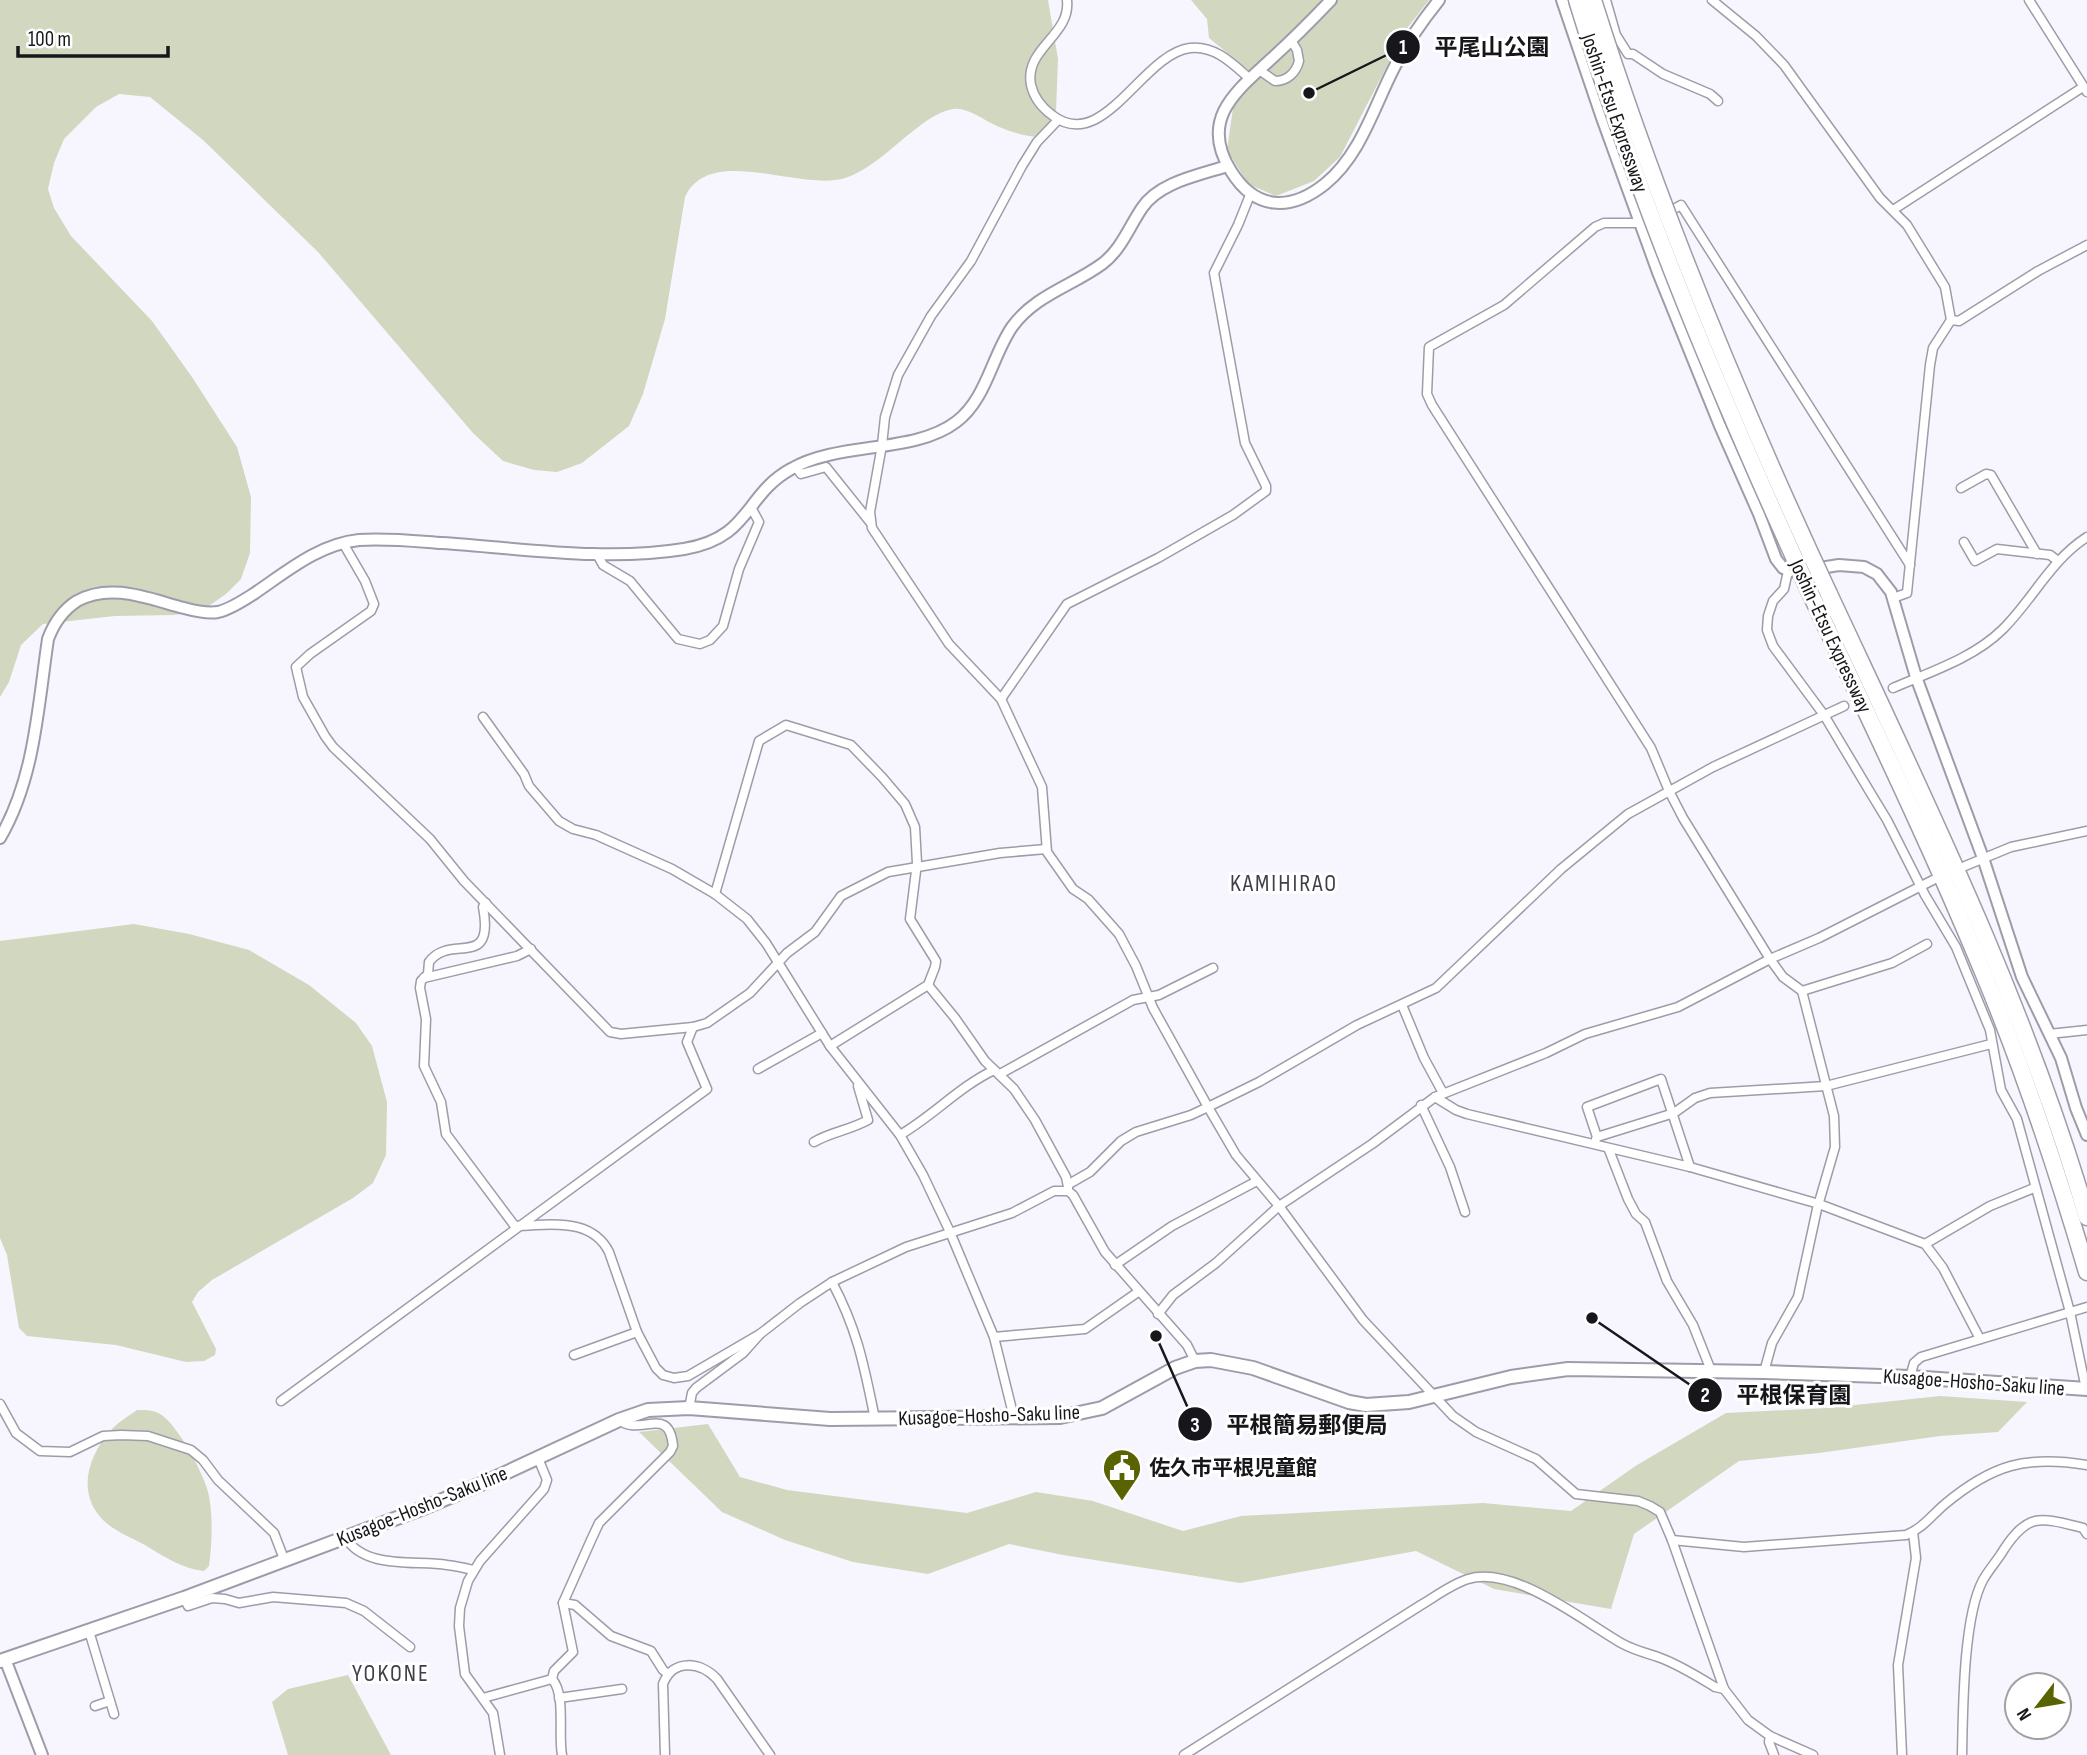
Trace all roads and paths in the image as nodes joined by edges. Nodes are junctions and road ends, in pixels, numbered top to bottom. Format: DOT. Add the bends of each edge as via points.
graph roads {
  1 [pos="1067,0"];
  2 [pos="1331,0"];
  3 [pos="1439,0"];
  4 [pos="1562,0"];
  5 [pos="1577,0"];
  6 [pos="1593,0"];
  7 [pos="1606,0"];
  8 [pos="1712,0"];
  9 [pos="2029,0"];
  10 [pos="1291,40"];
  11 [pos="1259,70"];
  12 [pos="1250,79"];
  13 [pos="2085,90"];
  14 [pos="1717,101"];
  15 [pos="1058,120"];
  16 [pos="1227,166"];
  17 [pos="1250,195"];
  18 [pos="1893,210"];
  19 [pos="1640,225"];
  20 [pos="2087,245"];
  21 [pos="1951,320"];
  22 [pos="882,445"];
  23 [pos="795,466"];
  24 [pos="1961,488"];
  25 [pos="752,509"];
  26 [pos="870,522"];
  27 [pos="2087,537"];
  28 [pos="1964,542"];
  29 [pos="343,543"];
  30 [pos="597,554"];
  31 [pos="2037,554"];
  32 [pos="2058,561"];
  33 [pos="1910,565"];
  34 [pos="1788,571"];
  35 [pos="1821,598"];
  36 [pos="1893,598"];
  37 [pos="1916,677"];
  38 [pos="1892,688"];
  39 [pos="1001,699"];
  40 [pos="1844,706"];
  41 [pos="1824,715"];
  42 [pos="483,717"];
  43 [pos="1668,791"];
  44 [pos="2087,831"];
  45 [pos="0,838"];
  46 [pos="1046,849"];
  47 [pos="1983,858"];
  48 [pos="1965,866"];
  49 [pos="916,868"];
  50 [pos="1933,880"];
  51 [pos="1920,884"];
  52 [pos="715,894"];
  53 [pos="486,903"];
  54 [pos="1927,944"];
  55 [pos="531,949"];
  56 [pos="1770,959"];
  57 [pos="778,963"];
  58 [pos="1213,968"];
  59 [pos="425,978"];
  60 [pos="928,985"];
  61 [pos="1802,990"];
  62 [pos="1148,997"];
  63 [pos="1402,1005"];
  64 [pos="692,1027"];
  65 [pos="2087,1030"];
  66 [pos="822,1033"];
  67 [pos="2049,1034"];
  68 [pos="1991,1044"];
  69 [pos="830,1046"];
  70 [pos="758,1069"];
  71 [pos="997,1072"];
  72 [pos="858,1083"];
  73 [pos="1826,1086"];
  74 [pos="1439,1095"];
  75 [pos="1421,1105"];
  76 [pos="1208,1107"];
  77 [pos="1674,1113"];
  78 [pos="900,1135"];
  79 [pos="2087,1135"];
  80 [pos="1595,1141"];
  81 [pos="814,1142"];
  82 [pos="1609,1150"];
  83 [pos="1689,1167"];
  84 [pos="1257,1181"];
  85 [pos="1068,1187"];
  86 [pos="2034,1188"];
  87 [pos="1819,1204"];
  88 [pos="1279,1206"];
  89 [pos="1465,1213"];
  90 [pos="2087,1217"];
  91 [pos="520,1226"];
  92 [pos="950,1232"];
  93 [pos="1925,1244"];
  94 [pos="1115,1265"];
  95 [pos="2087,1272"];
  96 [pos="832,1282"];
  97 [pos="1138,1292"];
  98 [pos="2087,1307"];
  99 [pos="2072,1311"];
  100 [pos="1158,1314"];
  101 [pos="637,1332"];
  102 [pos="761,1334"];
  103 [pos="993,1337"];
  104 [pos="1980,1339"];
  105 [pos="574,1355"];
  106 [pos="1195,1361"];
  107 [pos="1764,1372"];
  108 [pos="1712,1373"];
  109 [pos="1910,1377"];
  110 [pos="2086,1389"];
  111 [pos="1432,1396"];
  112 [pos="281,1401"];
  113 [pos="0,1404"];
  114 [pos="689,1408"];
  115 [pos="1014,1418"];
  116 [pos="875,1419"];
  117 [pos="619,1420"];
  118 [pos="538,1458"];
  119 [pos="2087,1465"];
  120 [pos="1913,1532"];
  121 [pos="2087,1534"];
  122 [pos="345,1537"];
  123 [pos="1672,1540"];
  124 [pos="284,1559"];
  125 [pos="473,1570"];
  126 [pos="184,1598"];
  127 [pos="563,1602"];
  128 [pos="89,1631"];
  129 [pos="410,1647"];
  130 [pos="2,1660"];
  131 [pos="668,1674"];
  132 [pos="552,1679"];
  133 [pos="622,1689"];
  134 [pos="1724,1689"];
  135 [pos="483,1698"];
  136 [pos="559,1698"];
  137 [pos="110,1701"];
  138 [pos="95,1706"];
  139 [pos="114,1714"];
  140 [pos="1770,1736"];
  141 [pos="43,1755"];
  142 [pos="500,1755"];
  143 [pos="562,1755"];
  144 [pos="666,1755"];
  145 [pos="770,1755"];
  146 [pos="1184,1755"];
  147 [pos="1774,1755"];
  148 [pos="1813,1755"];
  149 [pos="1902,1755"];
  150 [pos="1962,1755"];
  1 -- 15 [label="street" via="1065,19 1031,68 1031,85 1039,105"];
  2 -- 10 [label="street"];
  3 -- 17 [label="street" via="1401,55 1340,170 1296,201 1268,202"];
  4 -- 19 [label="street"];
  5 -- 35 [label="highway, Joshin-Etsu Expressway, bridge" via="1686,309 1736,429"];
  6 -- 35 [label="highway, Joshin-Etsu Expressway, bridge" via="1725,364"];
  7 -- 14 [label="street" via="1616,35 1628,54"];
  8 -- 18 [label="street" via="1784,65"];
  9 -- 13 [label="street"];
  10 -- 11 [label="street"];
  10 -- 11 [label="street" via="1299,61 1292,74 1275,81"];
  11 -- 12 [label="street"];
  12 -- 15 [label="street" via="1217,53 1200,48 1182,50 1161,62 1088,124"];
  12 -- 16 [label="street" via="1228,104 1220,123 1219,145"];
  13 -- 18 [label="street"];
  15 -- 22 [label="street" via="1030,154 971,261 910,352 889,399"];
  16 -- 17 [label="street"];
  16 -- 22 [label="street" via="1156,193 1110,257 1027,310 958,421 931,435"];
  17 -- 39 [label="street" via="1214,273 1245,443 1266,491 1158,558 1066,604"];
  18 -- 21 [label="street" via="1939,274"];
  19 -- 33 [label="street" via="1682,205"];
  19 -- 34 [label="street" via="1773,554"];
  19 -- 43 [label="street" via="1604,223 1595,227 1504,305 1429,347 1427,394 1651,748"];
  20 -- 21 [label="street" via="1959,321"];
  21 -- 33 [label="street" via="1933,348 1930,365"];
  22 -- 23 [label="street"];
  22 -- 26 [label="street"];
  23 -- 25 [label="street" via="775,480"];
  23 -- 26 [label="street" via="801,474 826,467"];
  24 -- 31 [label="street" via="1991,475"];
  25 -- 30 [label="street" via="712,542 678,550"];
  25 -- 30 [label="street" via="759,522 723,626 700,644 678,639 630,581 603,565"];
  26 -- 39 [label="street" via="948,644"];
  27 -- 32 [label="street"];
  28 -- 31 [label="street" via="1975,561 1997,550"];
  29 -- 30 [label="street" via="387,540"];
  29 -- 45 [label="street" via="316,553 218,612 106,592 89,595 64,612 48,639 28,773"];
  29 -- 53 [label="street" via="374,604 371,611 299,662 296,667 303,697 333,747 430,839"];
  31 -- 32 [label="street"];
  32 -- 37 [label="street" via="1992,639"];
  33 -- 36 [label="street" via="1907,593"];
  34 -- 36 [label="street" via="1856,565 1877,574"];
  34 -- 41 [label="street" via="1784,589 1773,601 1768,630 1773,646"];
  35 -- 90 [label="highway, Joshin-Etsu Expressway" via="1925,799 1993,954"];
  35 -- 95 [label="highway, Joshin-Etsu Expressway" via="1984,973 2043,1130"];
  36 -- 37 [label="street"];
  37 -- 38 [label="street"];
  37 -- 47 [label="street"];
  39 -- 46 [label="street" via="1042,787"];
  40 -- 41 [label="street"];
  41 -- 43 [label="street"];
  41 -- 51 [label="street"];
  42 -- 52 [label="street" via="529,786 559,821 672,870"];
  43 -- 56 [label="street"];
  43 -- 63 [label="street" via="1628,814 1560,869 1436,988"];
  44 -- 47 [label="street" via="2011,847"];
  46 -- 49 [label="street"];
  46 -- 62 [label="street" via="1073,889 1088,898 1119,934"];
  47 -- 48 [label="street"];
  47 -- 67 [label="street" via="2025,984"];
  49 -- 52 [label="street" via="911,815 882,777 851,745 786,725 759,741"];
  49 -- 57 [label="street" via="888,872 841,896 815,932"];
  49 -- 60 [label="street" via="910,919 936,961"];
  50 -- 51 [label="street"];
  51 -- 56 [label="street"];
  51 -- 68 [label="street" via="1956,947 1990,1030"];
  52 -- 57 [label="street" via="747,919"];
  53 -- 55 [label="street"];
  53 -- 59 [label="street" via="480,942 436,954"];
  54 -- 61 [label="street" via="1892,963"];
  55 -- 59 [label="street"];
  55 -- 64 [label="street" via="610,1032"];
  56 -- 61 [label="street" via="1783,977"];
  56 -- 74 [label="street" via="1678,1007 1585,1034"];
  57 -- 64 [label="street" via="750,993 707,1023"];
  57 -- 66 [label="street"];
  58 -- 62 [label="street"];
  59 -- 91 [label="street" via="420,988 426,1019 424,1066 442,1104 446,1134 510,1222"];
  60 -- 69 [label="street"];
  60 -- 71 [label="street"];
  61 -- 73 [label="street"];
  62 -- 71 [label="street" via="1133,1000"];
  62 -- 76 [label="street"];
  63 -- 74 [label="street"];
  63 -- 76 [label="street"];
  64 -- 91 [label="street" via="687,1042 707,1089"];
  65 -- 67 [label="street"];
  66 -- 69 [label="street"];
  66 -- 70 [label="street"];
  67 -- 79 [label="street"];
  68 -- 73 [label="street"];
  68 -- 86 [label="street" via="2001,1090 2017,1119"];
  69 -- 72 [label="street"];
  71 -- 78 [label="street" via="960,1089"];
  71 -- 85 [label="street" via="1035,1120"];
  72 -- 78 [label="street"];
  72 -- 81 [label="street" via="868,1120"];
  73 -- 77 [label="street" via="1719,1091 1695,1098"];
  73 -- 87 [label="street" via="1836,1136"];
  74 -- 75 [label="street"];
  74 -- 80 [label="street" via="1467,1114"];
  75 -- 88 [label="street"];
  75 -- 89 [label="street"];
  76 -- 84 [label="street"];
  76 -- 85 [label="street" via="1136,1132"];
  77 -- 80 [label="street"];
  77 -- 80 [label="street" via="1661,1079 1587,1107"];
  77 -- 83 [label="street"];
  78 -- 92 [label="street"];
  80 -- 82 [label="street"];
  82 -- 83 [label="street"];
  82 -- 108 [label="street"];
  83 -- 87 [label="street"];
  84 -- 88 [label="street"];
  84 -- 94 [label="street" via="1172,1226"];
  85 -- 92 [label="street" via="1013,1213"];
  85 -- 94 [label="street"];
  86 -- 93 [label="street" via="1990,1206"];
  86 -- 99 [label="street"];
  87 -- 93 [label="street"];
  87 -- 107 [label="street" via="1798,1297 1772,1343"];
  88 -- 100 [label="street" via="1173,1295"];
  88 -- 111 [label="street" via="1363,1320"];
  91 -- 101 [label="street" via="570,1226 597,1236 609,1252"];
  91 -- 112 [label="street"];
  92 -- 96 [label="street" via="897,1250"];
  92 -- 103 [label="street"];
  93 -- 104 [label="street" via="1943,1268"];
  94 -- 97 [label="street"];
  96 -- 102 [label="street"];
  96 -- 116 [label="street" via="861,1346"];
  97 -- 100 [label="street"];
  97 -- 103 [label="street" via="1085,1329"];
  98 -- 99 [label="street"];
  99 -- 104 [label="street"];
  99 -- 110 [label="street"];
  100 -- 106 [label="street" via="1187,1345"];
  101 -- 102 [label="street" via="656,1368 674,1378 688,1376"];
  101 -- 105 [label="street"];
  102 -- 114 [label="street" via="694,1391"];
  103 -- 115 [label="street"];
  104 -- 109 [label="street" via="1917,1359"];
  106 -- 111 [label="main road, Kusagoe-Hosho-Saku line" via="1244,1366 1366,1405"];
  106 -- 115 [label="main road, Kusagoe-Hosho-Saku line" via="1092,1412"];
  107 -- 108 [label="main road, Kusagoe-Hosho-Saku line"];
  107 -- 109 [label="main road, Kusagoe-Hosho-Saku line"];
  108 -- 111 [label="main road, Kusagoe-Hosho-Saku line" via="1568,1369"];
  109 -- 110 [label="main road, Kusagoe-Hosho-Saku line"];
  111 -- 123 [label="street" via="1466,1426 1542,1463 1576,1494 1655,1508"];
  113 -- 124 [label="street" via="16,1433 40,1451 70,1452 103,1436 121,1435 148,1436 191,1450 274,1533"];
  114 -- 116 [label="main road, Kusagoe-Hosho-Saku line"];
  114 -- 117 [label="main road, Kusagoe-Hosho-Saku line" via="648,1410"];
  115 -- 116 [label="main road, Kusagoe-Hosho-Saku line"];
  117 -- 118 [label="main road, Kusagoe-Hosho-Saku line"];
  117 -- 127 [label="street" via="626,1426 665,1424 673,1446 599,1523"];
  118 -- 122 [label="main road, Kusagoe-Hosho-Saku line"];
  118 -- 125 [label="street" via="547,1480 544,1489"];
  119 -- 120 [label="street" via="2023,1463 1991,1472 1965,1487"];
  120 -- 123 [label="street" via="1744,1547"];
  120 -- 149 [label="street" via="1916,1558 1898,1665"];
  121 -- 150 [label="street" via="2083,1528 2030,1523 2009,1541 1983,1581 1968,1652"];
  122 -- 124 [label="main road, Kusagoe-Hosho-Saku line"];
  122 -- 125 [label="street" via="359,1551 382,1559"];
  123 -- 134 [label="street"];
  124 -- 126 [label="main road, Kusagoe-Hosho-Saku line"];
  125 -- 135 [label="street" via="459,1626 465,1674"];
  126 -- 128 [label="main road, Kusagoe-Hosho-Saku line"];
  126 -- 129 [label="street" via="188,1606 212,1598 239,1603 273,1597 346,1603 364,1611"];
  127 -- 131 [label="street" via="575,1605 611,1636 651,1651"];
  127 -- 132 [label="street" via="573,1651"];
  128 -- 130 [label="main road, Kusagoe-Hosho-Saku line"];
  128 -- 137 [label="street"];
  130 -- 141 [label="street"];
  131 -- 144 [label="street" via="662,1690"];
  131 -- 145 [label="street" via="689,1664 712,1674"];
  132 -- 135 [label="street"];
  132 -- 136 [label="street"];
  133 -- 136 [label="street"];
  134 -- 140 [label="street" via="1748,1720"];
  134 -- 146 [label="street" via="1623,1644 1524,1586 1475,1577 1421,1605"];
  135 -- 142 [label="street" via="493,1713"];
  136 -- 143 [label="street"];
  137 -- 138 [label="street"];
  137 -- 139 [label="street"];
  140 -- 147 [label="street"];
  140 -- 148 [label="street"];
}
